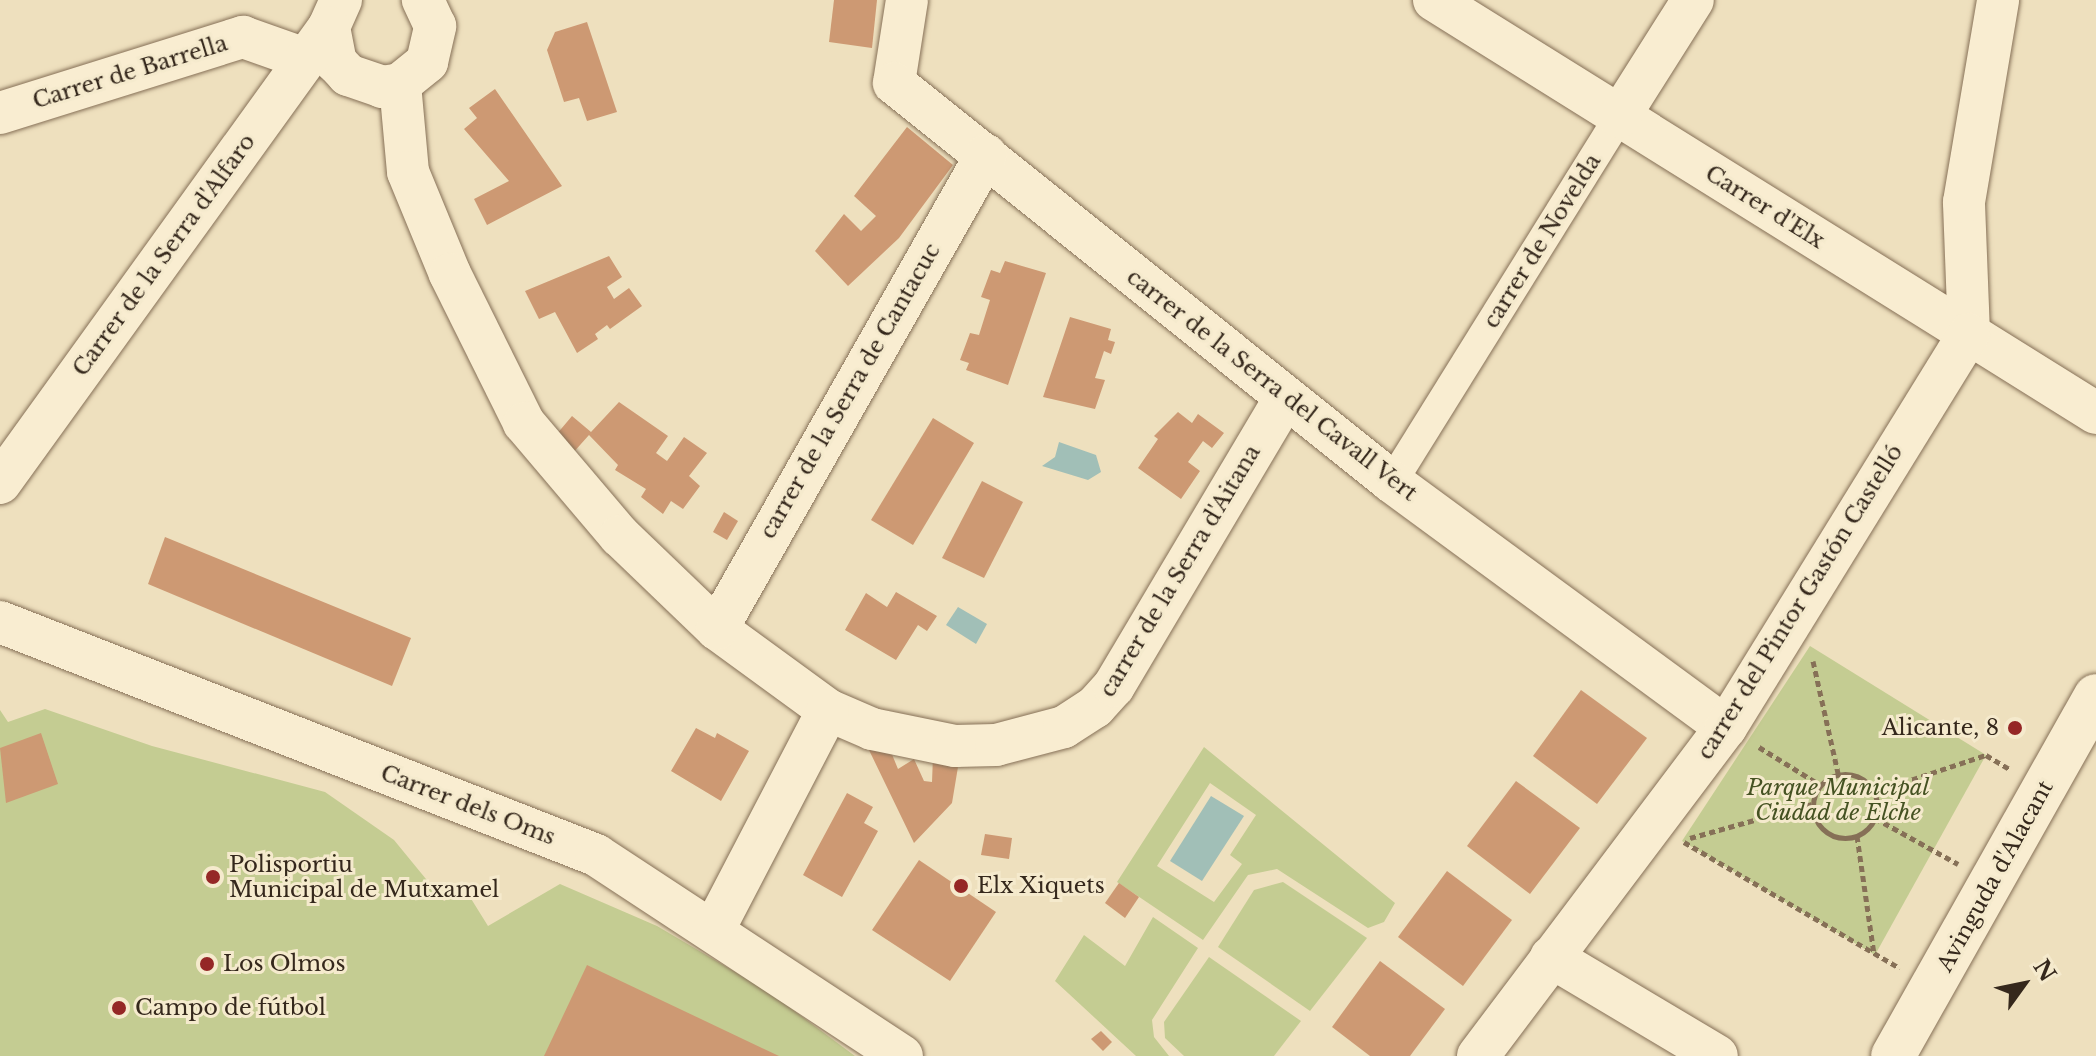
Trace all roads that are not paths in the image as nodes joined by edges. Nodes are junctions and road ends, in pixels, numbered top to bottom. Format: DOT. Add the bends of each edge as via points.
graph roads {
  1 [pos="907,0"];
  2 [pos="1434,0"];
  3 [pos="1693,0"];
  4 [pos="1998,0"];
  5 [pos="440,9"];
  6 [pos="325,29"];
  7 [pos="400,84"];
  8 [pos="0,113"];
  9 [pos="1619,117"];
  10 [pos="986,155"];
  11 [pos="1969,334"];
  12 [pos="1285,398"];
  13 [pos="2096,413"];
  14 [pos="1392,482"];
  15 [pos="0,483"];
  16 [pos="0,622"];
  17 [pos="717,629"];
  18 [pos="2096,696"];
  19 [pos="828,710"];
  20 [pos="1737,734"];
  21 [pos="713,931"];
  22 [pos="1551,957"];
  23 [pos="902,1056"];
  24 [pos="1478,1056"];
  25 [pos="1717,1056"];
  26 [pos="1893,1056"];
  1 -- 10 [label="street, carrer de la Serra del Cavall Vert" via="894,83"];
  2 -- 9 [label="street, Carrer d'Elx"];
  3 -- 9 [label="street, carrer de Novelda"];
  4 -- 11 [label="street" via="1964,202"];
  5 -- 7 [label="street" via="427,62"];
  6 -- 7 [label="street" via="336,62 348,75 382,87"];
  6 -- 8 [label="street, Carrer de Barrella" via="243,37"];
  6 -- 15 [label="street, Carrer de la Serra d'Alfaro"];
  7 -- 17 [label="street, carrer de la Serra d'Aitana" via="408,172 450,274 524,423 620,536"];
  9 -- 11 [label="street, Carrer d'Elx"];
  9 -- 14 [label="street, carrer de Novelda"];
  10 -- 12 [label="street, carrer de la Serra del Cavall Vert"];
  10 -- 17 [label="street, carrer de la Serra de Cantacuc"];
  11 -- 13 [label="street, Carrer d'Elx"];
  11 -- 20 [label="street, carrer del Pintor Gastón Castelló"];
  12 -- 14 [label="street, carrer de la Serra del Cavall Vert"];
  12 -- 19 [label="street, carrer de la Serra d'Aitana" via="1114,686 1095,707 1035,738 955,746 872,729"];
  14 -- 20 [label="street, carrer de la Serra del Cavall Vert"];
  16 -- 21 [label="street, Carrer dels Oms" via="596,855"];
  17 -- 19 [label="street, carrer de la Serra d'Aitana"];
  18 -- 26 [label="street, Avinguda d'Alacant"];
  19 -- 21 [label="street"];
  20 -- 22 [label="street, carrer del Pintor Gastón Castelló" via="1667,832"];
  21 -- 23 [label="street, Carrer dels Oms"];
  22 -- 24 [label="street, carrer del Pintor Gastón Castelló"];
  22 -- 25 [label="street"];
}
